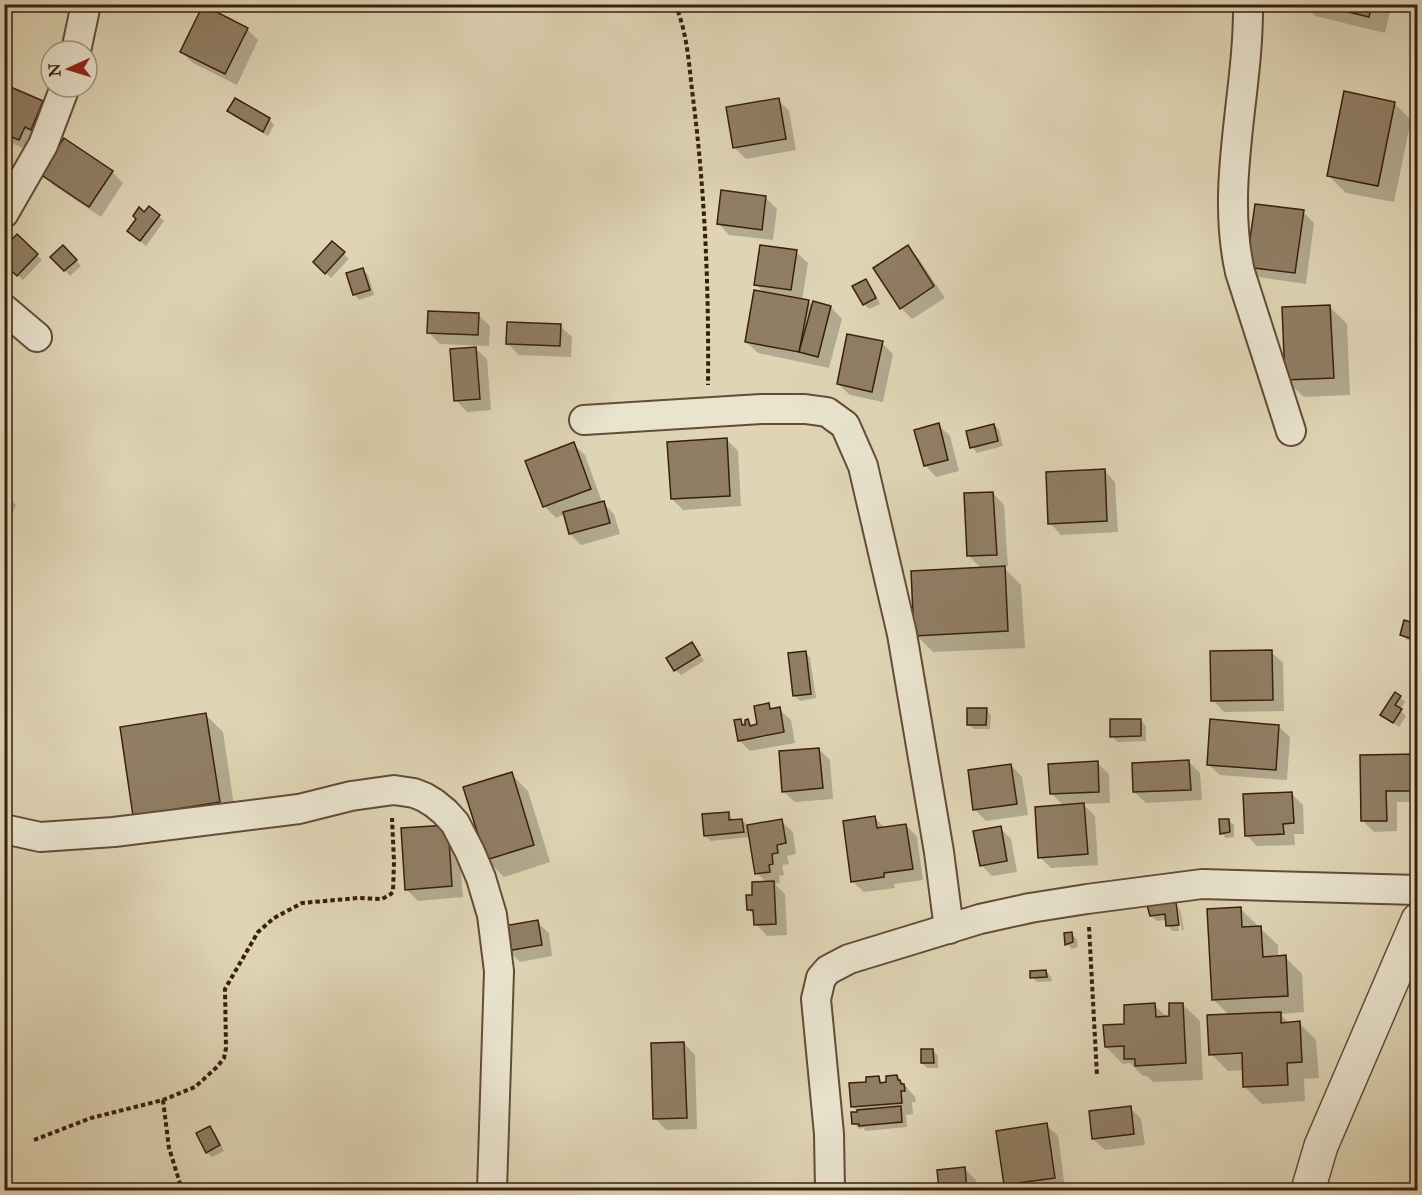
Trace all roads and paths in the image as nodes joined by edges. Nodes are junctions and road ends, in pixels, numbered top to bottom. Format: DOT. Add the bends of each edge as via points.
graph roads {
  1 [pos="86,4"];
  2 [pos="675,4"];
  3 [pos="1248,4"];
  4 [pos="79,39"];
  5 [pos="60,99"];
  6 [pos="4,213"];
  7 [pos="4,309"];
  8 [pos="37,337"];
  9 [pos="707,412"];
  10 [pos="584,420"];
  11 [pos="1291,431"];
  12 [pos="394,790"];
  13 [pos="4,829"];
  14 [pos="1418,890"];
  15 [pos="1087,899"];
  16 [pos="1418,920"];
  17 [pos="949,928"];
  18 [pos="1097,1075"];
  19 [pos="164,1100"];
  20 [pos="34,1140"];
  21 [pos="182,1191"];
  22 [pos="492,1191"];
  23 [pos="830,1191"];
  24 [pos="1308,1191"];
  1 -- 4 [label="street"];
  2 -- 9 [label="path" via="684,30 700,153 708,334"];
  3 -- 11 [label="street" via="1242,106 1233,170 1234,247"];
  5 -- 6 [label="street" via="43,145"];
  7 -- 8 [label="street"];
  9 -- 10 [label="street"];
  9 -- 17 [label="street" via="805,409 827,412 848,429 863,466 902,634"];
  12 -- 13 [label="street" via="299,809 114,832 40,837"];
  12 -- 19 [label="path" via="392,892 381,899 302,903 258,932 225,988 224,1058 195,1087"];
  12 -- 22 [label="street" via="424,796 454,823 481,878 492,915 499,971"];
  14 -- 15 [label="street" via="1202,884"];
  15 -- 17 [label="street"];
  15 -- 18 [label="path"];
  16 -- 24 [label="street" via="1321,1146"];
  17 -- 23 [label="street" via="849,959 828,970 818,982"];
  19 -- 20 [label="path" via="91,1118"];
  19 -- 21 [label="path" via="169,1148"];
}
